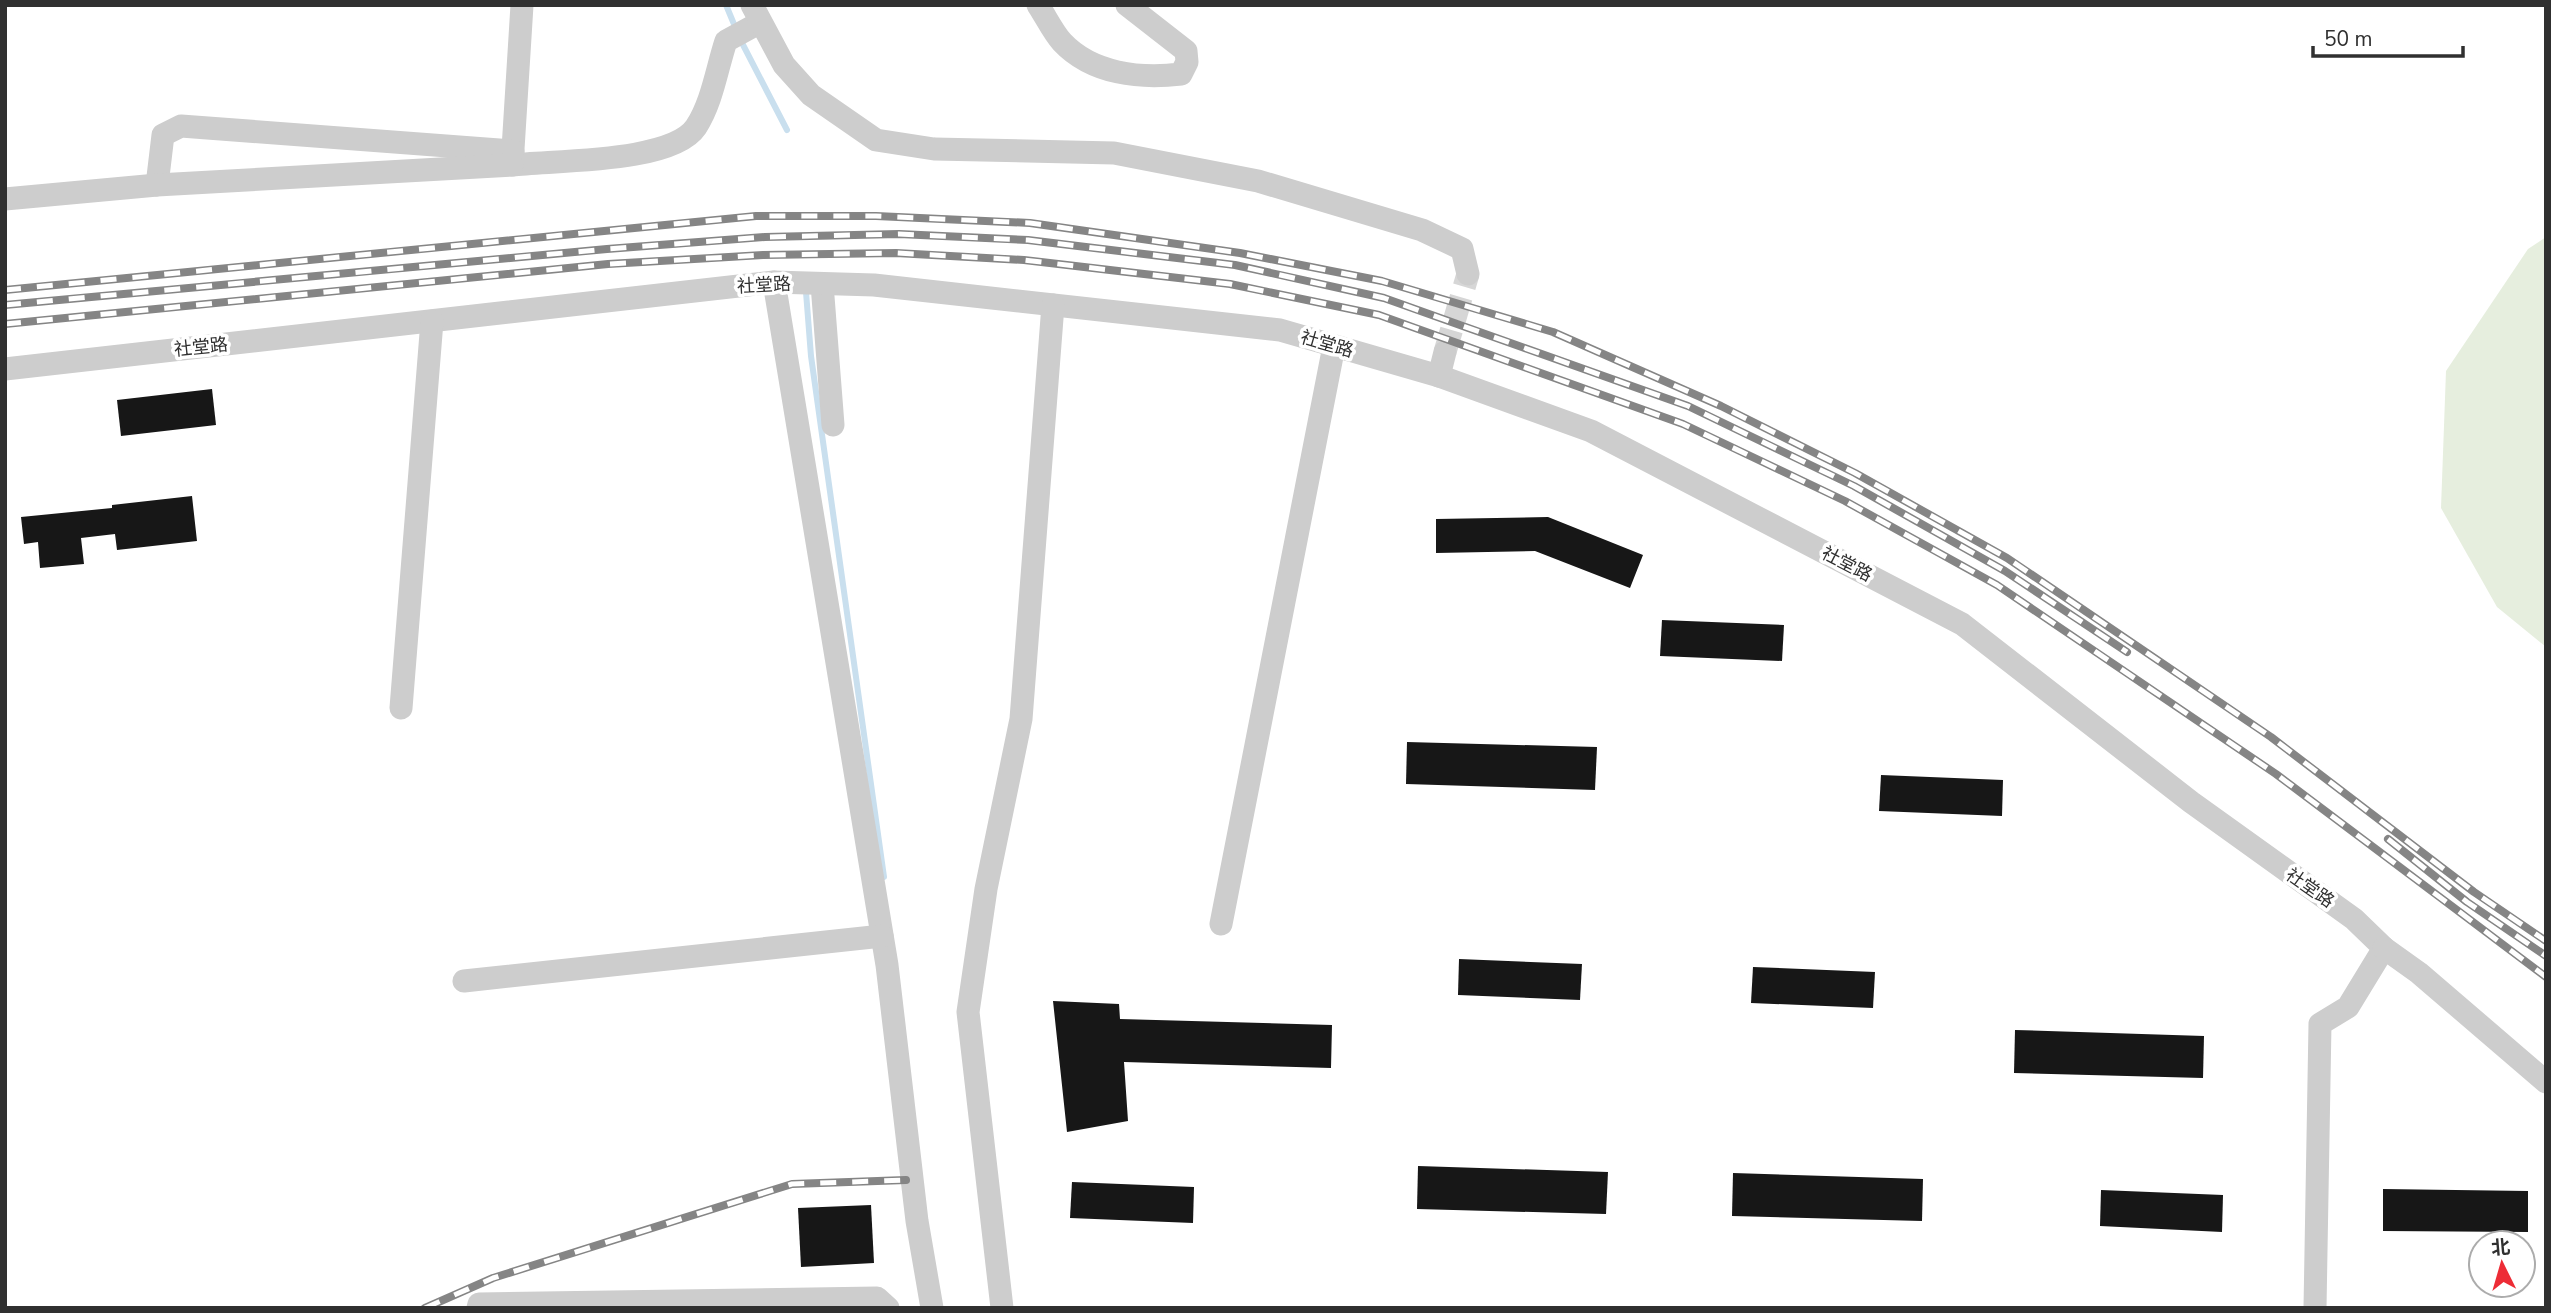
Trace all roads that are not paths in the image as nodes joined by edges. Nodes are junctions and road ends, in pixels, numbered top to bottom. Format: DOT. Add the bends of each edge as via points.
graph roads {
  1 [pos="522,5"];
  2 [pos="1038,5"];
  3 [pos="1127,5"];
  4 [pos="754,19"];
  5 [pos="512,158"];
  6 [pos="157,185"];
  7 [pos="5,199"];
  8 [pos="1468,274"];
  9 [pos="774,282"];
  10 [pos="822,284"];
  11 [pos="1054,305"];
  12 [pos="432,321"];
  13 [pos="1334,346"];
  14 [pos="1445,352"];
  15 [pos="5,369"];
  16 [pos="1439,376"];
  17 [pos="833,425"];
  18 [pos="401,708"];
  19 [pos="1221,923"];
  20 [pos="882,936"];
  21 [pos="2384,948"];
  22 [pos="464,981"];
  23 [pos="2546,1082"];
  24 [pos="478,1308"];
  25 [pos="888,1308"];
  26 [pos="932,1308"];
  27 [pos="1002,1308"];
  28 [pos="2315,1308"];
  1 -- 5 [label="street"];
  2 -- 3 [label="street" via="1062,42 1089,64 1159,77 1181,74 1186,51"];
  4 -- 5 [label="street" via="726,41 701,116 685,140 642,155"];
  4 -- 8 [label="street" via="784,65 811,95 876,140 934,149 1114,153 1258,181 1422,230 1462,249"];
  5 -- 6 [label="street"];
  5 -- 6 [label="street" via="181,125 163,135"];
  6 -- 7 [label="street"];
  9 -- 10 [label="street, 社堂路"];
  9 -- 12 [label="street, 社堂路"];
  9 -- 20 [label="street"];
  10 -- 11 [label="street, 社堂路" via="874,285"];
  10 -- 17 [label="street"];
  11 -- 13 [label="street, 社堂路" via="1280,330"];
  11 -- 27 [label="street" via="1021,719 986,890 968,1012"];
  12 -- 15 [label="street, 社堂路"];
  12 -- 18 [label="street"];
  13 -- 16 [label="street, 社堂路"];
  13 -- 19 [label="street"];
  14 -- 16 [label="street"];
  16 -- 21 [label="street, 社堂路" via="1591,431 1962,624 2192,802 2354,919"];
  20 -- 22 [label="street"];
  20 -- 26 [label="street"];
  21 -- 23 [label="street, 社堂路"];
  21 -- 28 [label="street" via="2348,1007 2320,1024"];
  24 -- 25 [label="street" via="479,1304 877,1298"];
}
